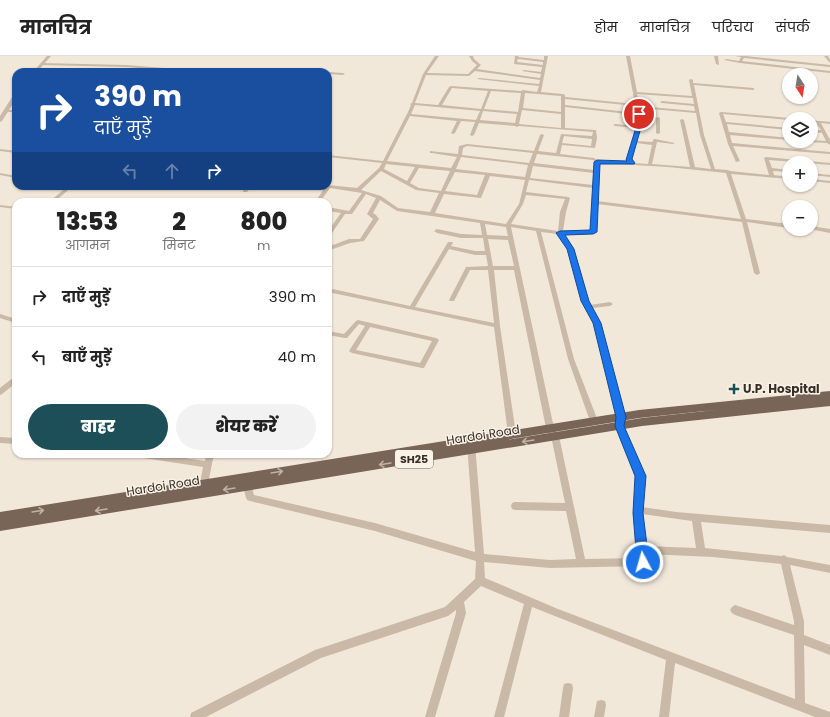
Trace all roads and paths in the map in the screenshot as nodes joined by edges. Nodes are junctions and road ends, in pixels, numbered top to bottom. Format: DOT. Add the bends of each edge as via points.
graph roads {
  1 [pos="49,56"];
  2 [pos="437,56"];
  3 [pos="471,56"];
  4 [pos="546,56"];
  5 [pos="628,56"];
  6 [pos="716,56"];
  7 [pos="737,56"];
  8 [pos="743,56"];
  9 [pos="777,56"];
  10 [pos="826,56"];
  11 [pos="516,57"];
  12 [pos="726,60"];
  13 [pos="546,61"];
  14 [pos="781,61"];
  15 [pos="740,62"];
  16 [pos="830,62"];
  17 [pos="41,64"];
  18 [pos="718,64"];
  19 [pos="132,66"];
  20 [pos="544,66"];
  21 [pos="830,66"];
  22 [pos="38,68"];
  23 [pos="128,68"];
  24 [pos="151,68"];
  25 [pos="475,70"];
  26 [pos="524,71"];
  27 [pos="830,72"];
  28 [pos="332,73"];
  29 [pos="542,73"];
  30 [pos="343,74"];
  31 [pos="424,74"];
  32 [pos="479,79"];
  33 [pos="540,79"];
  34 [pos="540,85"];
  35 [pos="753,89"];
  36 [pos="490,90"];
  37 [pos="523,91"];
  38 [pos="539,93"];
  39 [pos="635,93"];
  40 [pos="563,98"];
  41 [pos="695,98"];
  42 [pos="12,101"];
  43 [pos="662,102"];
  44 [pos="619,103"];
  45 [pos="412,104"];
  46 [pos="696,105"];
  47 [pos="439,106"];
  48 [pos="562,106"];
  49 [pos="638,106"];
  50 [pos="483,110"];
  51 [pos="520,111"];
  52 [pos="620,112"];
  53 [pos="698,112"];
  54 [pos="3,113"];
  55 [pos="562,113"];
  56 [pos="639,114"];
  57 [pos="408,116"];
  58 [pos="768,117"];
  59 [pos="658,118"];
  60 [pos="782,118"];
  61 [pos="0,120"];
  62 [pos="682,120"];
  63 [pos="460,121"];
  64 [pos="477,122"];
  65 [pos="818,122"];
  66 [pos="724,123"];
  67 [pos="830,123"];
  68 [pos="615,125"];
  69 [pos="517,126"];
  70 [pos="638,127"];
  71 [pos="772,127"];
  72 [pos="782,128"];
  73 [pos="563,129"];
  74 [pos="818,132"];
  75 [pos="824,132"];
  76 [pos="453,133"];
  77 [pos="658,133"];
  78 [pos="727,133"];
  79 [pos="542,134"];
  80 [pos="472,135"];
  81 [pos="595,138"];
  82 [pos="777,138"];
  83 [pos="782,138"];
  84 [pos="634,142"];
  85 [pos="673,142"];
  86 [pos="818,142"];
  87 [pos="830,143"];
  88 [pos="561,144"];
  89 [pos="655,144"];
  90 [pos="730,144"];
  91 [pos="782,149"];
  92 [pos="0,150"];
  93 [pos="12,152"];
  94 [pos="432,152"];
  95 [pos="535,152"];
  96 [pos="558,154"];
  97 [pos="830,154"];
  98 [pos="332,156"];
  99 [pos="460,156"];
  100 [pos="738,161"];
  101 [pos="384,162"];
  102 [pos="597,162"];
  103 [pos="632,163"];
  104 [pos="531,164"];
  105 [pos="650,164"];
  106 [pos="830,164"];
  107 [pos="418,166"];
  108 [pos="693,168"];
  109 [pos="380,169"];
  110 [pos="713,169"];
  111 [pos="769,169"];
  112 [pos="453,170"];
  113 [pos="782,170"];
  114 [pos="728,171"];
  115 [pos="597,172"];
  116 [pos="0,174"];
  117 [pos="488,174"];
  118 [pos="818,175"];
  119 [pos="12,176"];
  120 [pos="772,176"];
  121 [pos="830,176"];
  122 [pos="782,177"];
  123 [pos="527,178"];
  124 [pos="818,181"];
  125 [pos="830,182"];
  126 [pos="407,184"];
  127 [pos="332,186"];
  128 [pos="596,187"];
  129 [pos="66,190"];
  130 [pos="358,190"];
  131 [pos="365,192"];
  132 [pos="442,193"];
  133 [pos="524,193"];
  134 [pos="379,197"];
  135 [pos="56,198"];
  136 [pos="595,202"];
  137 [pos="0,206"];
  138 [pos="12,208"];
  139 [pos="332,210"];
  140 [pos="344,212"];
  141 [pos="432,214"];
  142 [pos="744,220"];
  143 [pos="482,221"];
  144 [pos="508,225"];
  145 [pos="782,225"];
  146 [pos="332,229"];
  147 [pos="538,229"];
  148 [pos="818,229"];
  149 [pos="437,231"];
  150 [pos="830,231"];
  151 [pos="560,233"];
  152 [pos="484,238"];
  153 [pos="510,238"];
  154 [pos="332,247"];
  155 [pos="488,253"];
  156 [pos="491,268"];
  157 [pos="518,268"];
  158 [pos="757,273"];
  159 [pos="332,291"];
  160 [pos="452,300"];
  161 [pos="610,304"];
  162 [pos="588,307"];
  163 [pos="412,308"];
  164 [pos="0,316"];
  165 [pos="12,320"];
  166 [pos="369,324"];
  167 [pos="496,326"];
  168 [pos="332,334"];
  169 [pos="12,382"];
  170 [pos="0,392"];
  171 [pos="830,395"];
  172 [pos="830,402"];
  173 [pos="594,421"];
  174 [pos="620,421"];
  175 [pos="552,432"];
  176 [pos="512,434"];
  177 [pos="0,440"];
  178 [pos="12,441"];
  179 [pos="471,445"];
  180 [pos="163,458"];
  181 [pos="209,458"];
  182 [pos="208,465"];
  183 [pos="248,486"];
  184 [pos="203,488"];
  185 [pos="515,506"];
  186 [pos="570,507"];
  187 [pos="638,510"];
  188 [pos="0,517"];
  189 [pos="696,518"];
  190 [pos="0,526"];
  191 [pos="830,529"];
  192 [pos="642,550"];
  193 [pos="701,552"];
  194 [pos="480,558"];
  195 [pos="784,559"];
  196 [pos="581,563"];
  197 [pos="830,568"];
  198 [pos="480,581"];
  199 [pos="459,601"];
  200 [pos="529,601"];
  201 [pos="735,610"];
  202 [pos="799,635"];
  203 [pos="830,650"];
  204 [pos="671,656"];
  205 [pos="568,688"];
  206 [pos="601,705"];
  207 [pos="800,706"];
  208 [pos="195,717"];
  209 [pos="430,717"];
  210 [pos="499,717"];
  211 [pos="564,717"];
  212 [pos="599,717"];
  213 [pos="664,717"];
  214 [pos="829,717"];
  1 -- 17 [label="street"];
  2 -- 31 [label="street"];
  3 -- 25 [label="street" via="479,65"];
  4 -- 13 [label="street"];
  5 -- 39 [label="street"];
  6 -- 18 [label="street"];
  7 -- 8 [label="street"];
  8 -- 14 [label="street"];
  8 -- 15 [label="street"];
  9 -- 14 [label="street"];
  10 -- 16 [label="street"];
  11 -- 13 [label="street"];
  11 -- 20 [label="street" via="515,63"];
  12 -- 15 [label="street"];
  13 -- 20 [label="street"];
  14 -- 21 [label="street"];
  15 -- 27 [label="street"];
  17 -- 19 [label="street"];
  17 -- 22 [label="street"];
  19 -- 23 [label="street"];
  19 -- 24 [label="street"];
  20 -- 29 [label="street"];
  25 -- 31 [label="street" via="469,75"];
  25 -- 33 [label="street"];
  26 -- 29 [label="street"];
  28 -- 30 [label="street"];
  29 -- 33 [label="street"];
  31 -- 45 [label="street"];
  32 -- 34 [label="street"];
  33 -- 34 [label="street"];
  34 -- 38 [label="street"];
  35 -- 41 [label="street" via="691,82"];
  36 -- 37 [label="street"];
  36 -- 47 [label="street" via="451,87"];
  36 -- 50 [label="street"];
  37 -- 38 [label="street"];
  37 -- 51 [label="street"];
  38 -- 40 [label="street" via="563,95"];
  39 -- 41 [label="street"];
  39 -- 49 [label="street"];
  40 -- 44 [label="street"];
  40 -- 48 [label="street"];
  41 -- 46 [label="street"];
  42 -- 54 [label="street"];
  43 -- 46 [label="street"];
  44 -- 49 [label="street"];
  44 -- 52 [label="street"];
  45 -- 47 [label="street"];
  45 -- 57 [label="street"];
  46 -- 53 [label="street"];
  47 -- 50 [label="street"];
  48 -- 52 [label="street"];
  48 -- 55 [label="street"];
  49 -- 53 [label="street"];
  49 -- 56 [label="street"];
  50 -- 51 [label="street"];
  50 -- 64 [label="street"];
  51 -- 55 [label="street"];
  51 -- 69 [label="street"];
  52 -- 56 [label="street"];
  53 -- 110 [label="street"];
  54 -- 61 [label="street"];
  55 -- 73 [label="street"];
  56 -- 70 [label="street"];
  57 -- 63 [label="street"];
  57 -- 101 [label="street"];
  58 -- 60 [label="street"];
  58 -- 66 [label="street" via="721,113"];
  58 -- 71 [label="street"];
  59 -- 77 [label="street"];
  62 -- 108 [label="street"];
  63 -- 64 [label="street"];
  63 -- 76 [label="street"];
  64 -- 69 [label="street"];
  64 -- 80 [label="street"];
  65 -- 67 [label="street"];
  65 -- 75 [label="street"];
  66 -- 71 [label="street"];
  66 -- 78 [label="street"];
  68 -- 70 [label="street"];
  69 -- 73 [label="street"];
  70 -- 84 [label="street"];
  71 -- 72 [label="street"];
  71 -- 82 [label="street"];
  73 -- 81 [label="street" via="595,131"];
  74 -- 75 [label="street"];
  75 -- 87 [label="street"];
  78 -- 82 [label="street"];
  78 -- 90 [label="street"];
  79 -- 95 [label="street"];
  81 -- 88 [label="street" via="593,147"];
  81 -- 88 [label="street" via="562,135"];
  82 -- 83 [label="street"];
  82 -- 91 [label="street"];
  84 -- 89 [label="street"];
  84 -- 103 [label="street" via="629,160"];
  85 -- 89 [label="street" via="656,140"];
  86 -- 87 [label="street"];
  88 -- 96 [label="street"];
  89 -- 105 [label="street"];
  90 -- 91 [label="street"];
  90 -- 100 [label="street"];
  91 -- 97 [label="street"];
  92 -- 93 [label="street"];
  94 -- 99 [label="street"];
  95 -- 96 [label="street"];
  95 -- 99 [label="street" via="467,145 462,147"];
  95 -- 104 [label="street"];
  96 -- 102 [label="street" via="594,159"];
  98 -- 101 [label="street"];
  99 -- 104 [label="street"];
  99 -- 112 [label="street"];
  101 -- 107 [label="street"];
  101 -- 109 [label="street"];
  102 -- 103 [label="street"];
  102 -- 115 [label="street"];
  103 -- 105 [label="street"];
  104 -- 115 [label="street"];
  104 -- 123 [label="street"];
  105 -- 108 [label="street"];
  106 -- 111 [label="street" via="766,158"];
  107 -- 112 [label="street"];
  107 -- 126 [label="street"];
  108 -- 110 [label="street"];
  109 -- 126 [label="street"];
  109 -- 130 [label="street"];
  110 -- 114 [label="street"];
  111 -- 113 [label="street"];
  111 -- 120 [label="street"];
  112 -- 117 [label="street"];
  112 -- 132 [label="street"];
  114 -- 120 [label="street"];
  114 -- 142 [label="street"];
  115 -- 128 [label="street"];
  116 -- 119 [label="street"];
  117 -- 123 [label="street"];
  117 -- 132 [label="street" via="479,197"];
  118 -- 121 [label="street"];
  120 -- 122 [label="street"];
  123 -- 128 [label="street"];
  123 -- 133 [label="street"];
  124 -- 125 [label="street"];
  126 -- 132 [label="street" via="418,189"];
  127 -- 130 [label="street"];
  128 -- 136 [label="street"];
  129 -- 135 [label="street"];
  130 -- 131 [label="street"];
  131 -- 134 [label="street"];
  131 -- 140 [label="street" via="350,213"];
  132 -- 141 [label="street"];
  133 -- 144 [label="street" via="521,204"];
  133 -- 151 [label="street" via="568,198"];
  134 -- 141 [label="street" via="396,209"];
  134 -- 154 [label="street" via="370,214 376,218 362,240"];
  136 -- 142 [label="street"];
  136 -- 151 [label="street" via="593,232"];
  137 -- 138 [label="street"];
  139 -- 140 [label="street"];
  140 -- 146 [label="street"];
  141 -- 143 [label="street"];
  142 -- 145 [label="street"];
  142 -- 158 [label="street"];
  143 -- 144 [label="street"];
  143 -- 152 [label="street"];
  144 -- 147 [label="street"];
  144 -- 153 [label="street"];
  147 -- 151 [label="street"];
  147 -- 173 [label="street" via="572,359"];
  148 -- 150 [label="street"];
  149 -- 152 [label="street"];
  151 -- 162 [label="street" via="571,249"];
  152 -- 153 [label="street"];
  152 -- 155 [label="street"];
  153 -- 157 [label="street"];
  155 -- 156 [label="street"];
  155 -- 163 [label="street" via="475,253 449,245"];
  156 -- 157 [label="street"];
  156 -- 160 [label="street" via="468,268"];
  156 -- 167 [label="street"];
  157 -- 175 [label="street"];
  159 -- 163 [label="street"];
  161 -- 162 [label="street"];
  162 -- 174 [label="street" via="597,323"];
  163 -- 167 [label="street"];
  164 -- 165 [label="street"];
  166 -- 166 [label="street" via="384,328 436,340 422,366 352,351"];
  166 -- 168 [label="street" via="358,322 344,336"];
  167 -- 176 [label="street"];
  169 -- 170 [label="street"];
  171 -- 174 [label="main road, Hardoi Road / SH25"];
  172 -- 174 [label="main road, Hardoi Road / SH25"];
  173 -- 174 [label="main road, Hardoi Road / SH25"];
  173 -- 175 [label="main road, Hardoi Road / SH25"];
  174 -- 175 [label="main road, Hardoi Road / SH25"];
  174 -- 187 [label="street" via="640,476"];
  175 -- 176 [label="main road, Hardoi Road / SH25"];
  175 -- 179 [label="main road, Hardoi Road / SH25, one-way"];
  175 -- 186 [label="street"];
  176 -- 179 [label="main road, Hardoi Road / SH25"];
  177 -- 178 [label="street"];
  179 -- 183 [label="main road, Hardoi Road / SH25, one-way"];
  184 -- 179 [label="main road, Hardoi Road / SH25, one-way"];
  179 -- 194 [label="street"];
  180 -- 182 [label="street"];
  181 -- 182 [label="street"];
  182 -- 184 [label="street"];
  183 -- 184 [label="main road, Hardoi Road / SH25, one-way"];
  183 -- 194 [label="street" via="250,498 375,527"];
  188 -- 184 [label="main road, Hardoi Road / SH25, one-way"];
  184 -- 190 [label="main road, Hardoi Road / SH25, one-way"];
  185 -- 186 [label="street"];
  186 -- 196 [label="street"];
  187 -- 189 [label="street"];
  187 -- 192 [label="street"];
  189 -- 191 [label="street"];
  189 -- 193 [label="street"];
  192 -- 193 [label="street"];
  192 -- 196 [label="street" via="643,562"];
  193 -- 195 [label="street"];
  194 -- 196 [label="street" via="550,564"];
  194 -- 198 [label="street"];
  195 -- 197 [label="street"];
  195 -- 202 [label="street" via="799,621"];
  198 -- 199 [label="street"];
  198 -- 200 [label="street"];
  199 -- 208 [label="street" via="448,611 319,654"];
  199 -- 209 [label="street" via="461,613"];
  200 -- 204 [label="street"];
  200 -- 210 [label="street"];
  201 -- 202 [label="street"];
  202 -- 203 [label="street"];
  202 -- 207 [label="street"];
  204 -- 207 [label="street"];
  204 -- 213 [label="street"];
  205 -- 211 [label="street"];
  206 -- 212 [label="street"];
  207 -- 214 [label="street"];
}
